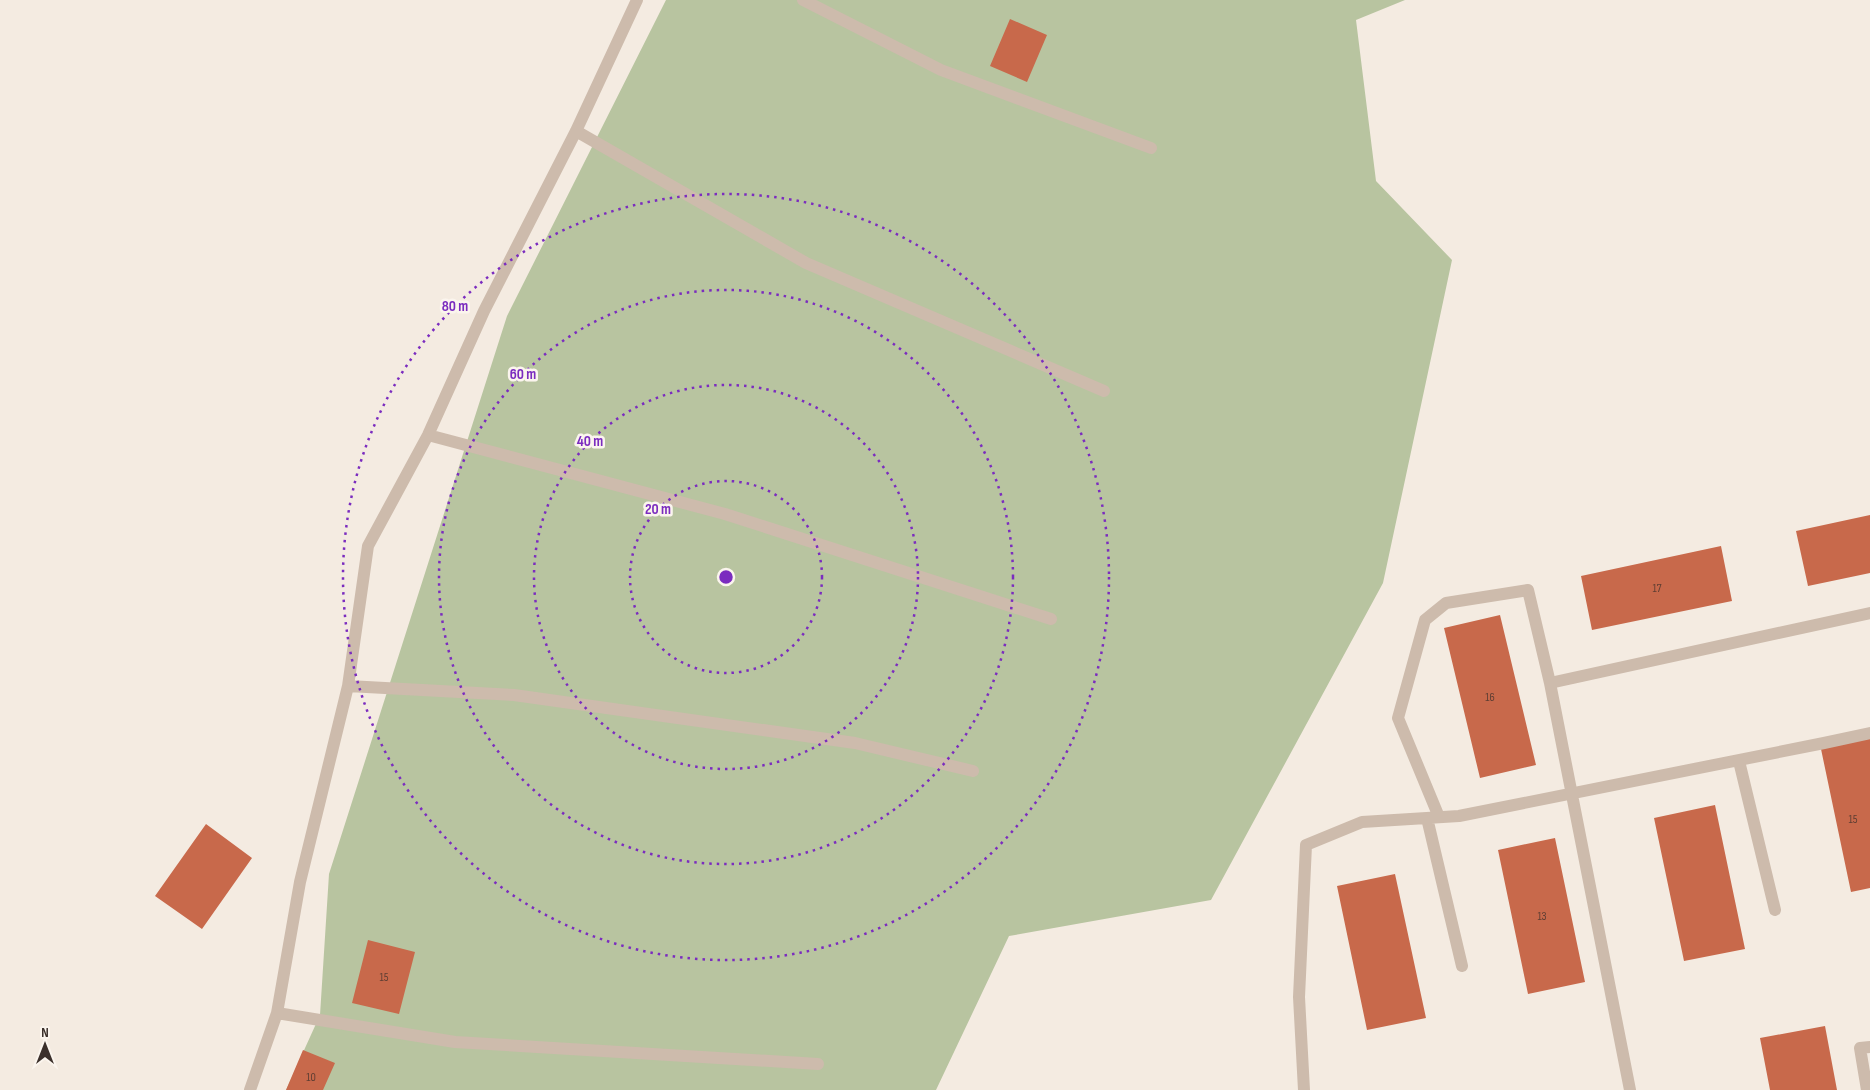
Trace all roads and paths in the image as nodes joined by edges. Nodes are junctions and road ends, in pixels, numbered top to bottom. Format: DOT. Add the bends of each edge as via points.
graph roads {
  1 [pos="637,0"];
  2 [pos="803,0"];
  3 [pos="576,131"];
  4 [pos="1151,148"];
  5 [pos="1104,390"];
  6 [pos="428,435"];
  7 [pos="1870,613"];
  8 [pos="1051,619"];
  9 [pos="1550,683"];
  10 [pos="348,686"];
  11 [pos="1870,733"];
  12 [pos="1739,760"];
  13 [pos="973,771"];
  14 [pos="1572,794"];
  15 [pos="1433,818"];
  16 [pos="1775,910"];
  17 [pos="1462,966"];
  18 [pos="277,1013"];
  19 [pos="1870,1047"];
  20 [pos="818,1064"];
  21 [pos="250,1090"];
  22 [pos="1304,1090"];
  23 [pos="1630,1090"];
  24 [pos="1868,1090"];
  1 -- 3 [label="street"];
  2 -- 4 [label="street" via="941,70"];
  3 -- 5 [label="street" via="806,263"];
  3 -- 6 [label="street" via="484,310"];
  6 -- 8 [label="street" via="725,514"];
  6 -- 10 [label="street" via="368,546"];
  7 -- 9 [label="street"];
  9 -- 14 [label="street"];
  9 -- 15 [label="street" via="1528,590 1446,603 1425,620 1398,718"];
  10 -- 13 [label="street" via="514,695 855,744"];
  10 -- 18 [label="street" via="300,882"];
  11 -- 12 [label="street"];
  12 -- 14 [label="street"];
  12 -- 16 [label="street"];
  14 -- 15 [label="street"];
  14 -- 23 [label="street"];
  15 -- 17 [label="street"];
  15 -- 22 [label="street" via="1362,822 1306,845 1299,997"];
  18 -- 20 [label="street" via="455,1042"];
  18 -- 21 [label="street"];
  19 -- 24 [label="street" via="1860,1048"];
}
